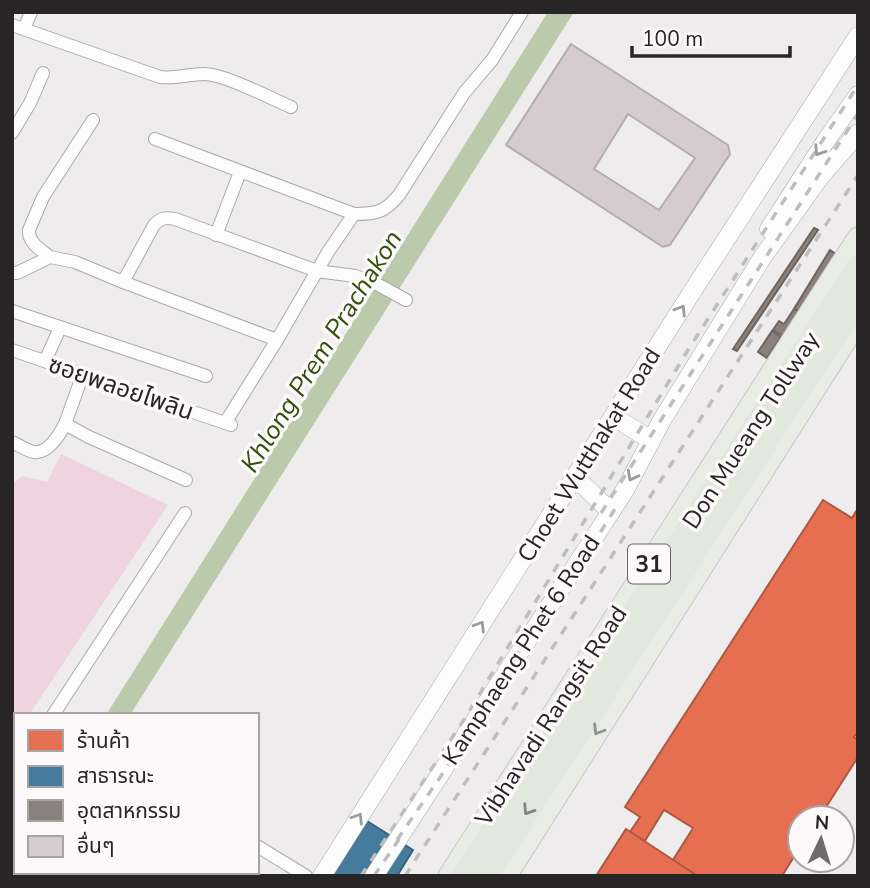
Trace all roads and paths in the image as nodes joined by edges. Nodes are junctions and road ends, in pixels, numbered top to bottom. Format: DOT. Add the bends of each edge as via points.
graph roads {
  1 [pos="31,12"];
  2 [pos="522,12"];
  3 [pos="18,27"];
  4 [pos="858,36"];
  5 [pos="43,74"];
  6 [pos="858,95"];
  7 [pos="291,107"];
  8 [pos="93,120"];
  9 [pos="12,133"];
  10 [pos="858,133"];
  11 [pos="155,139"];
  12 [pos="240,172"];
  13 [pos="354,214"];
  14 [pos="216,235"];
  15 [pos="858,238"];
  16 [pos="50,257"];
  17 [pos="858,267"];
  18 [pos="317,271"];
  19 [pos="12,273"];
  20 [pos="123,282"];
  21 [pos="402,297"];
  22 [pos="858,300"];
  23 [pos="12,311"];
  24 [pos="858,321"];
  25 [pos="61,328"];
  26 [pos="277,340"];
  27 [pos="12,350"];
  28 [pos="45,362"];
  29 [pos="83,374"];
  30 [pos="206,376"];
  31 [pos="614,417"];
  32 [pos="662,420"];
  33 [pos="65,425"];
  34 [pos="651,440"];
  35 [pos="12,442"];
  36 [pos="575,477"];
  37 [pos="186,480"];
  38 [pos="611,512"];
  39 [pos="185,513"];
  40 [pos="54,713"];
  41 [pos="259,847"];
  42 [pos="306,876"];
  43 [pos="321,876"];
  44 [pos="374,876"];
  45 [pos="449,876"];
  46 [pos="463,876"];
  47 [pos="486,876"];
  48 [pos="506,876"];
  1 -- 3 [label="street"];
  2 -- 13 [label="street" via="400,195 381,212"];
  3 -- 7 [label="street" via="160,77 217,76"];
  31 -- 4 [label="main road, Choet Wutthakat Road, one-way"];
  5 -- 9 [label="street"];
  6 -- 32 [label="main road, Kamphaeng Phet 6 Road, one-way" via="678,373"];
  8 -- 16 [label="street" via="43,197 29,230 32,242"];
  10 -- 32 [label="main road, Kamphaeng Phet 6 Road" via="762,258"];
  11 -- 12 [label="street"];
  12 -- 13 [label="street"];
  12 -- 14 [label="street"];
  13 -- 18 [label="street"];
  14 -- 18 [label="street"];
  14 -- 20 [label="street" via="175,219 160,219"];
  15 -- 45 [label="highway, Vibhavadi Rangsit Road / 31"];
  16 -- 19 [label="street"];
  16 -- 20 [label="street"];
  17 -- 46 [label="highway, Don Mueang Tollway / 31"];
  18 -- 21 [label="street" via="355,276"];
  18 -- 26 [label="street"];
  20 -- 26 [label="street"];
  22 -- 47 [label="highway, Don Mueang Tollway / 31, one-way"];
  23 -- 25 [label="street"];
  24 -- 48 [label="highway, Vibhavadi Rangsit Road / 31, one-way"];
  25 -- 28 [label="street"];
  25 -- 30 [label="street"];
  26 -- 29 [label="street, ซอยพลอยไพลิน" via="228,424"];
  27 -- 28 [label="street, ซอยพลอยไพลิน"];
  28 -- 29 [label="street, ซอยพลอยไพลิน"];
  29 -- 33 [label="street"];
  31 -- 34 [label="main road"];
  31 -- 36 [label="main road, Choet Wutthakat Road"];
  32 -- 34 [label="main road, Kamphaeng Phet 6 Road"];
  33 -- 35 [label="street" via="41,452"];
  33 -- 37 [label="street"];
  34 -- 38 [label="main road, Kamphaeng Phet 6 Road, one-way"];
  36 -- 38 [label="main road"];
  43 -- 36 [label="main road, Choet Wutthakat Road, one-way"];
  38 -- 44 [label="main road, Kamphaeng Phet 6 Road"];
  39 -- 40 [label="street"];
  41 -- 42 [label="street"];
}
